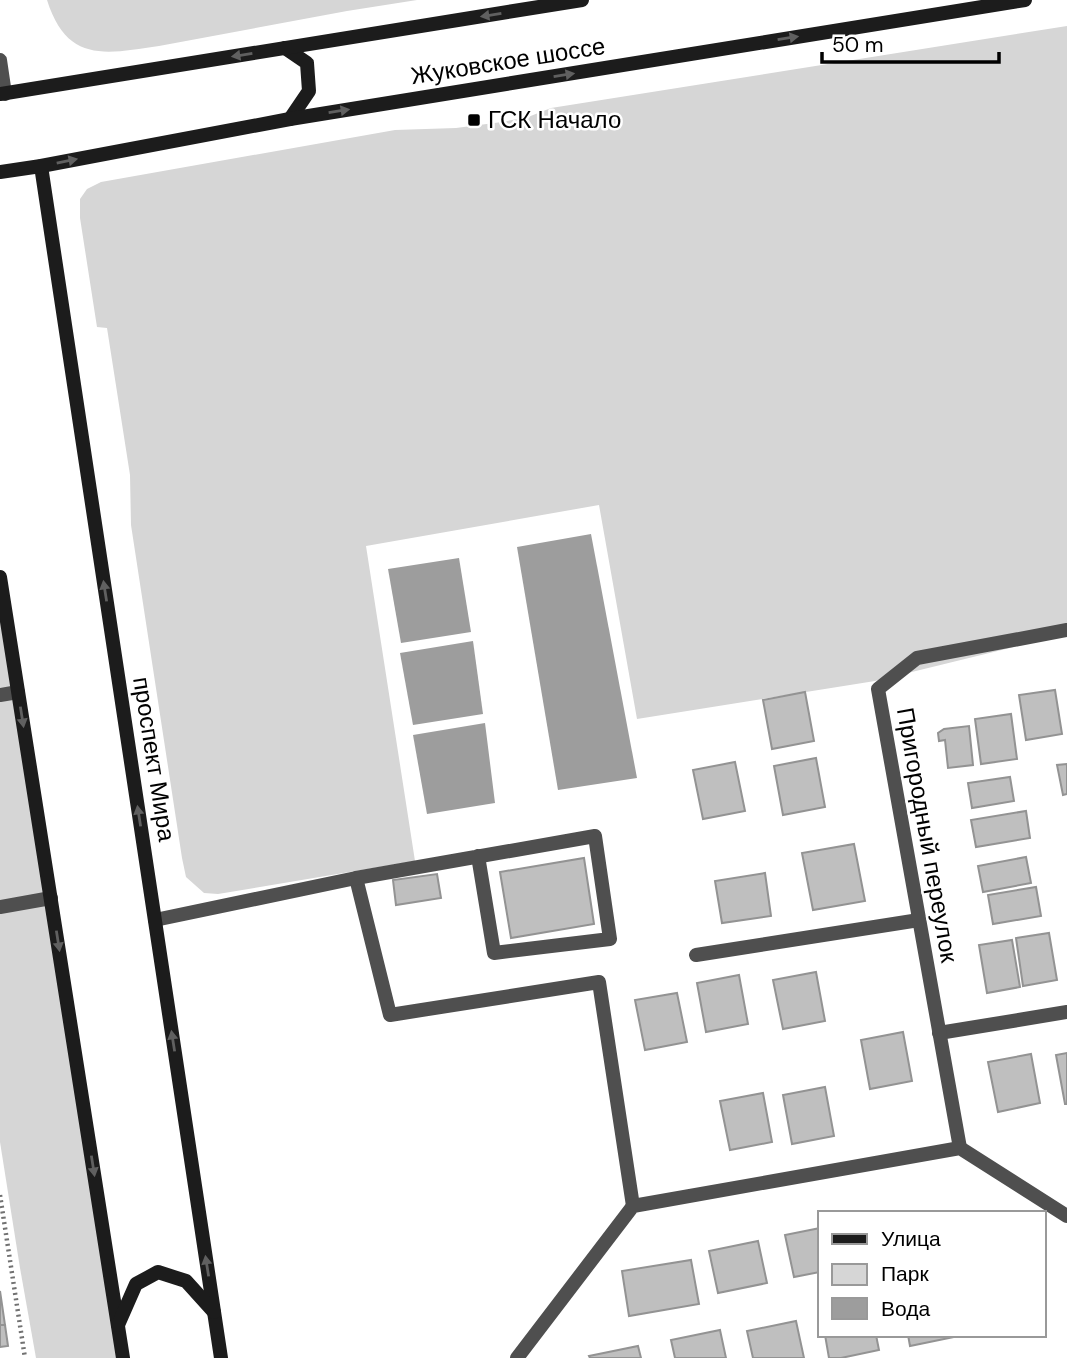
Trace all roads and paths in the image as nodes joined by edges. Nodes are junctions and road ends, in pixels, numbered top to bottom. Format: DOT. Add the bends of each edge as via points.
graph roads {
  1 [pos="582,0"];
  2 [pos="1025,0"];
  3 [pos="285,48"];
  4 [pos="0,60"];
  5 [pos="2,94"];
  6 [pos="290,119"];
  7 [pos="41,166"];
  8 [pos="0,172"];
  9 [pos="0,577"];
  10 [pos="1067,630"];
  11 [pos="18,692"];
  12 [pos="0,695"];
  13 [pos="478,856"];
  14 [pos="356,878"];
  15 [pos="51,898"];
  16 [pos="0,907"];
  17 [pos="155,920"];
  18 [pos="919,920"];
  19 [pos="696,955"];
  20 [pos="1067,1012"];
  21 [pos="939,1033"];
  22 [pos="960,1148"];
  23 [pos="0,1195"];
  24 [pos="633,1206"];
  25 [pos="1067,1216"];
  26 [pos="215,1313"];
  27 [pos="118,1325"];
  28 [pos="25,1358"];
  29 [pos="123,1358"];
  30 [pos="221,1358"];
  31 [pos="517,1358"];
  1 -- 3 [label="main road, Жуковское шоссе, one-way"];
  6 -- 2 [label="main road, Жуковское шоссе, one-way"];
  3 -- 5 [label="main road, Жуковское шоссе, one-way"];
  3 -- 6 [label="main road" via="307,63 309,90"];
  4 -- 5 [label="street"];
  7 -- 6 [label="main road, Жуковское шоссе, one-way"];
  7 -- 8 [label="main road, Жуковское шоссе"];
  17 -- 7 [label="main road, проспект Мира, one-way"];
  9 -- 11 [label="main road"];
  10 -- 18 [label="street, Пригородный переулок" via="918,658 878,689"];
  11 -- 12 [label="street"];
  11 -- 15 [label="main road, one-way"];
  13 -- 13 [label="street" via="494,953 610,939 595,836"];
  13 -- 14 [label="street"];
  14 -- 17 [label="street"];
  14 -- 24 [label="street" via="390,1014 599,982"];
  15 -- 16 [label="street"];
  15 -- 27 [label="main road, one-way"];
  26 -- 17 [label="main road, проспект Мира, one-way"];
  18 -- 19 [label="street"];
  18 -- 21 [label="street, Пригородный переулок"];
  20 -- 21 [label="street"];
  21 -- 22 [label="street, Пригородный переулок"];
  22 -- 24 [label="street"];
  22 -- 25 [label="street"];
  23 -- 28 [label="path"];
  24 -- 31 [label="street"];
  26 -- 27 [label="main road" via="186,1281 158,1272 136,1284"];
  26 -- 30 [label="main road, проспект Мира"];
  27 -- 29 [label="main road"];
}
